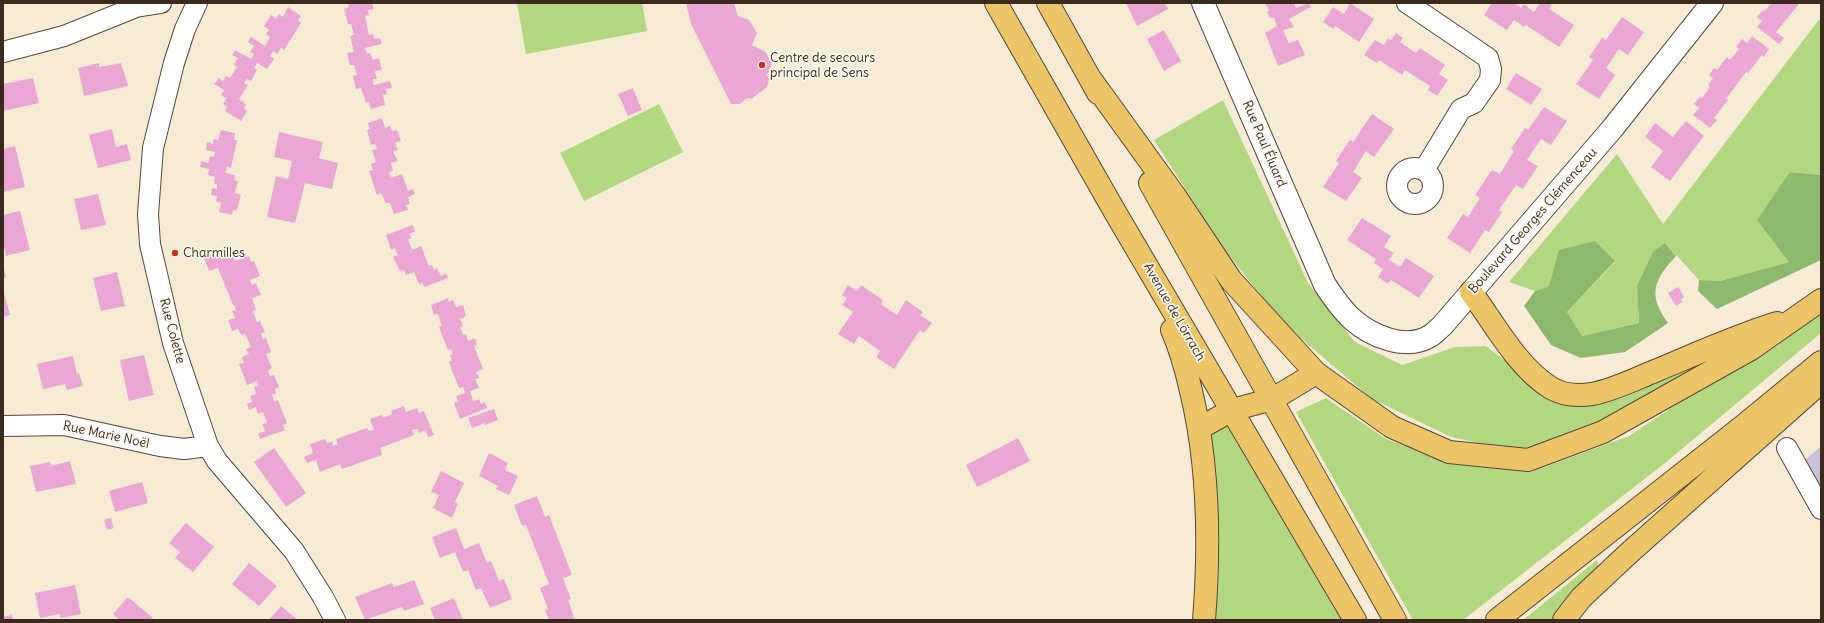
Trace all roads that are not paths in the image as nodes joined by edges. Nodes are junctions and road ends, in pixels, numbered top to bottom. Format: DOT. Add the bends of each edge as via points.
graph roads {
  1 [pos="161,3"];
  2 [pos="197,3"];
  3 [pos="996,3"];
  4 [pos="1048,3"];
  5 [pos="1203,3"];
  6 [pos="1408,3"];
  7 [pos="1712,3"];
  8 [pos="3,52"];
  9 [pos="1092,81"];
  10 [pos="1424,170"];
  11 [pos="1115,212"];
  12 [pos="1325,285"];
  13 [pos="1471,292"];
  14 [pos="1821,300"];
  15 [pos="1801,315"];
  16 [pos="1821,362"];
  17 [pos="1316,373"];
  18 [pos="1821,382"];
  19 [pos="1273,399"];
  20 [pos="1232,410"];
  21 [pos="3,426"];
  22 [pos="1200,428"];
  23 [pos="208,446"];
  24 [pos="1786,448"];
  25 [pos="1821,508"];
  26 [pos="1500,618"];
  27 [pos="335,620"];
  28 [pos="1204,620"];
  29 [pos="1355,620"];
  30 [pos="1396,620"];
  31 [pos="1564,620"];
  1 -- 8 [label="street" via="136,7 64,36"];
  2 -- 23 [label="street, Rue Colette" via="174,63 153,148 148,214 150,244 173,343"];
  3 -- 11 [label="main road, Avenue de Lörrach"];
  4 -- 9 [label="main road"];
  5 -- 12 [label="street, Rue Paul Éluard"];
  6 -- 10 [label="street" via="1488,58 1491,70 1490,80 1474,103 1461,109"];
  7 -- 13 [label="street, Boulevard Georges Clémenceau" via="1612,129"];
  9 -- 17 [label="main road" via="1175,196 1231,280"];
  9 -- 19 [label="main road"];
  11 -- 20 [label="main road, Avenue de Lörrach"];
  11 -- 22 [label="main road" via="1181,350"];
  12 -- 13 [label="street, Boulevard Georges Clémenceau" via="1352,320 1372,333 1405,342 1429,336 1442,326"];
  13 -- 15 [label="main road" via="1513,350 1540,380 1563,393 1579,395 1593,394 1614,387 1746,333"];
  14 -- 15 [label="main road"];
  15 -- 17 [label="main road" via="1751,349 1603,432 1528,460 1449,452 1392,427"];
  16 -- 26 [label="main road"];
  17 -- 19 [label="main road"];
  18 -- 31 [label="main road" via="1629,553 1581,598"];
  19 -- 20 [label="main road"];
  19 -- 30 [label="main road"];
  20 -- 22 [label="main road"];
  20 -- 29 [label="main road, Avenue de Lörrach"];
  21 -- 23 [label="street, Rue Marie Noël" via="64,425 160,446 184,449"];
  22 -- 28 [label="main road" via="1208,567"];
  23 -- 27 [label="street, Rue Colette" via="217,461 294,551"];
  24 -- 25 [label="street"];
}
